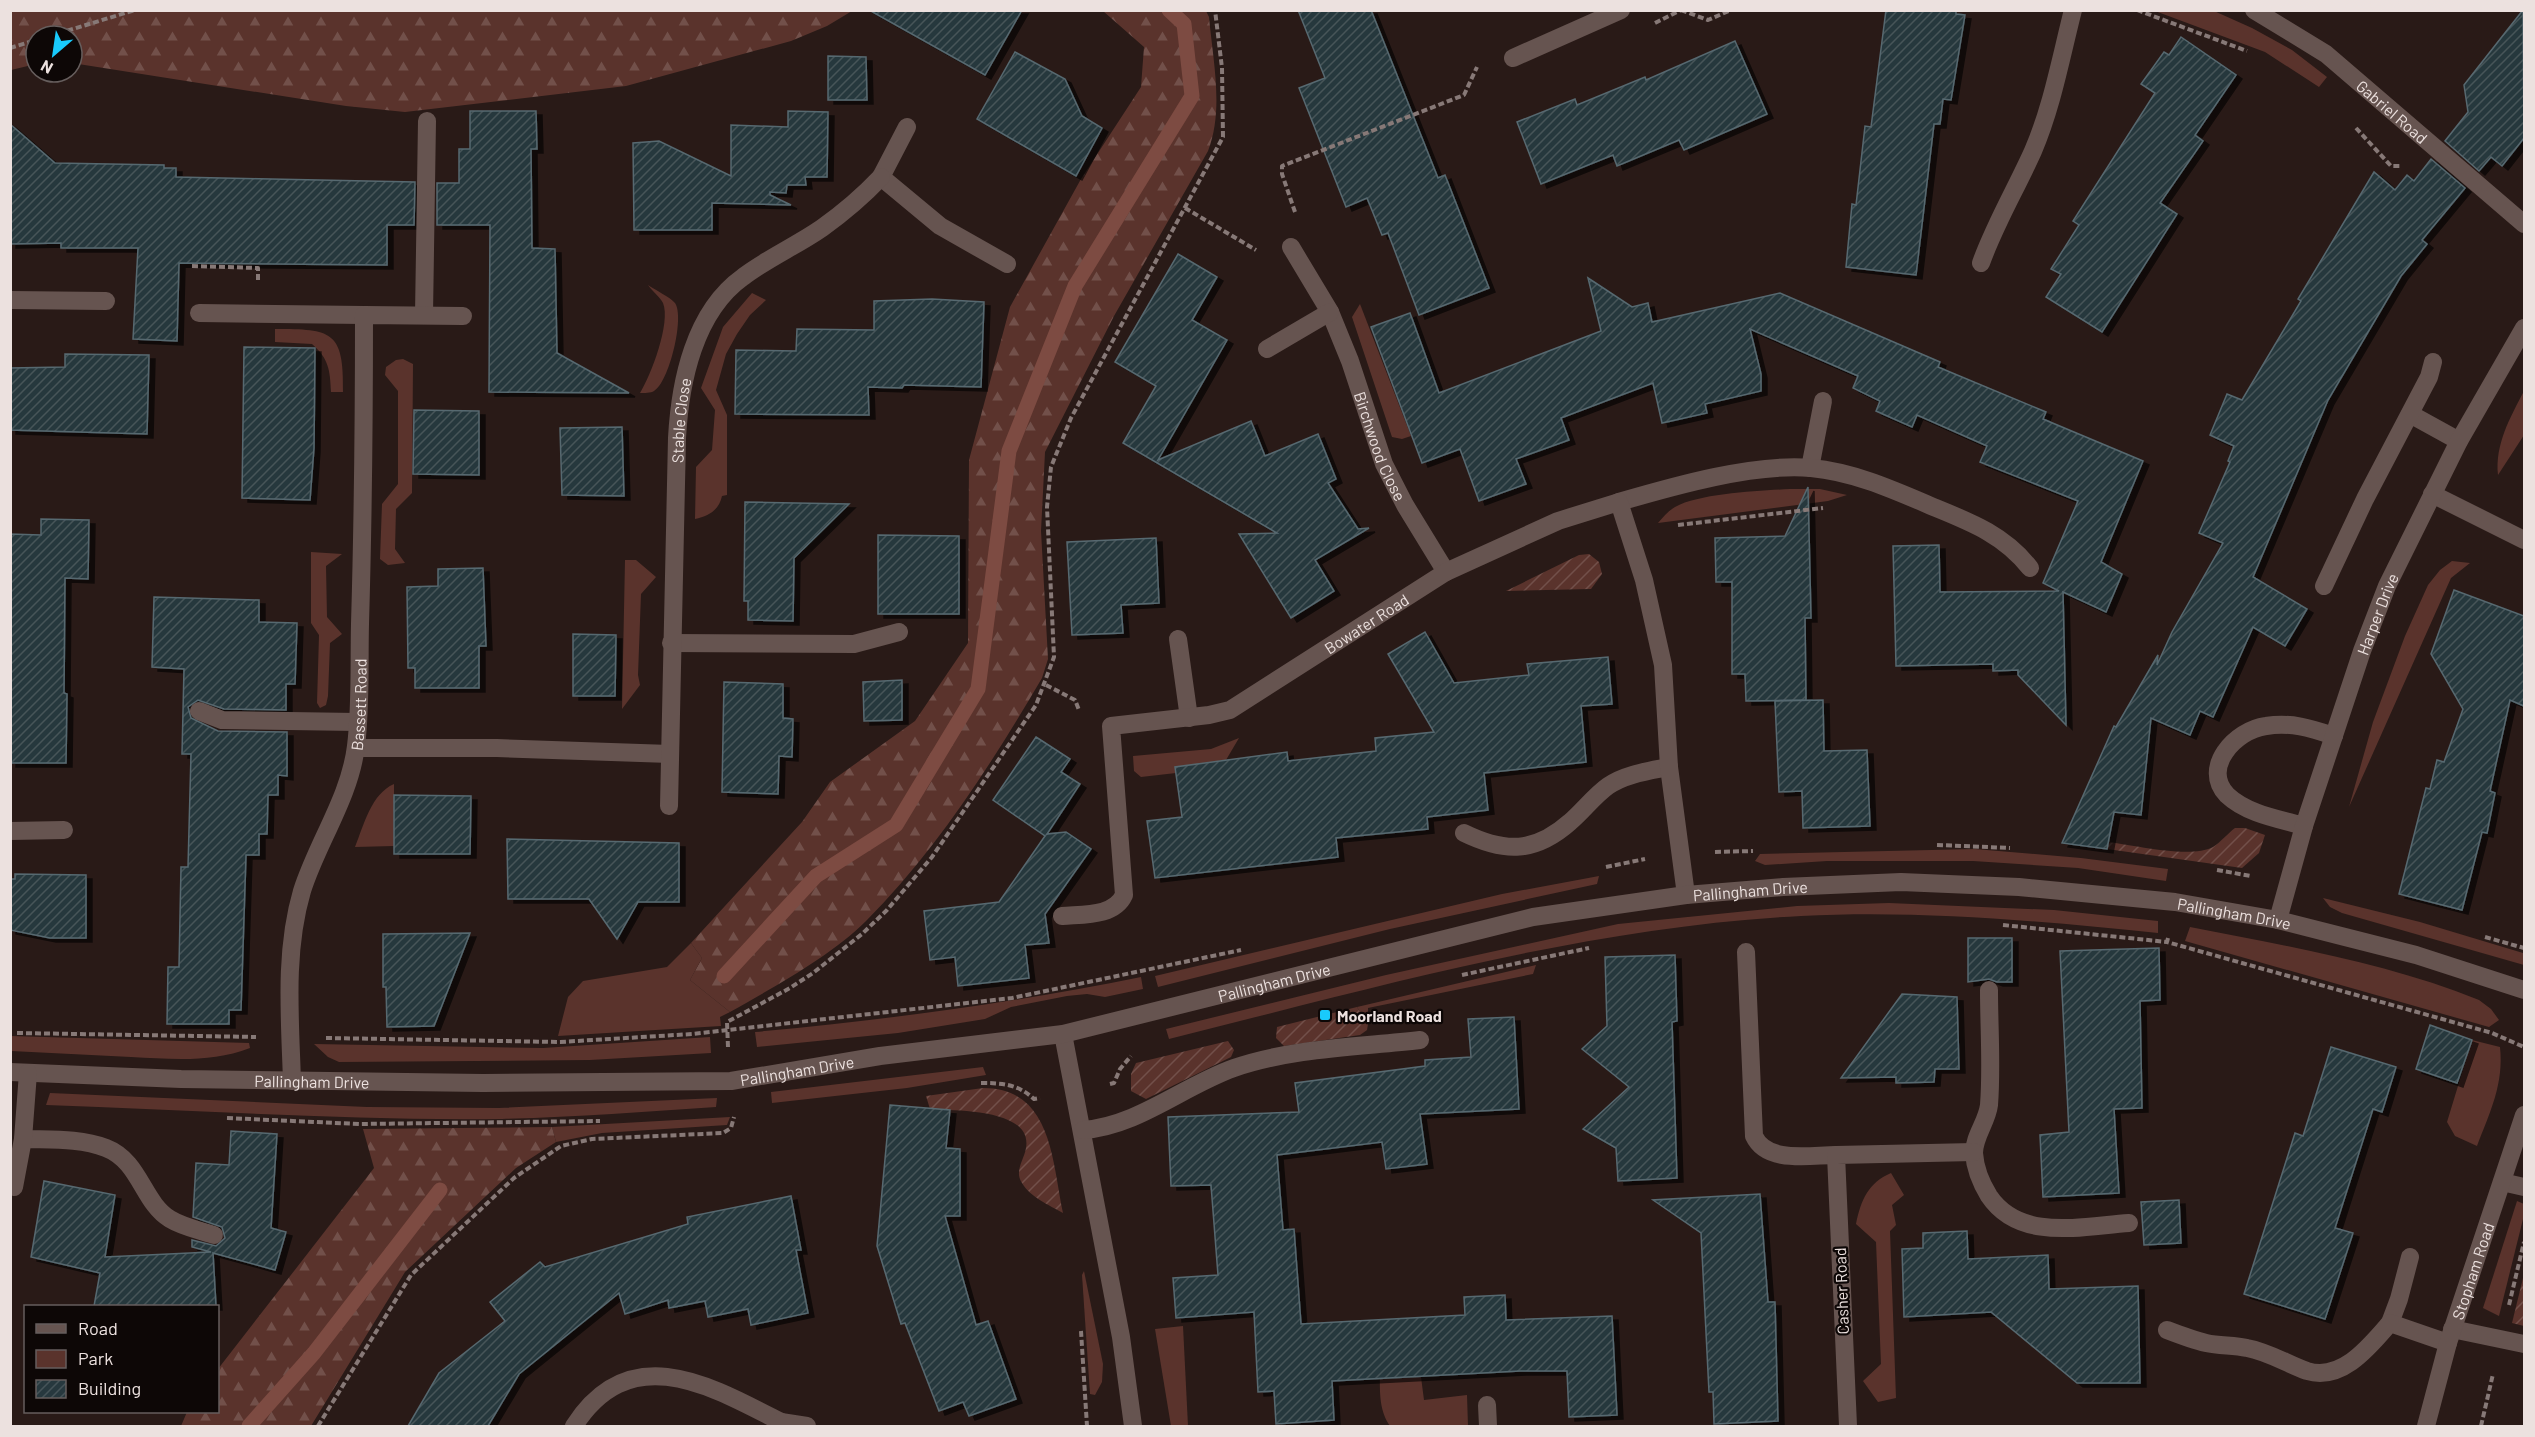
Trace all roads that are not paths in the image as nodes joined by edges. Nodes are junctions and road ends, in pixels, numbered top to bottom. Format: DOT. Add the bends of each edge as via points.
graph roads {
  1 [pos="1621,10"];
  2 [pos="2073,10"];
  3 [pos="2254,10"];
  4 [pos="1513,58"];
  5 [pos="427,121"];
  6 [pos="907,127"];
  7 [pos="881,177"];
  8 [pos="2524,224"];
  9 [pos="1291,247"];
  10 [pos="1981,263"];
  11 [pos="1007,264"];
  12 [pos="10,300"];
  13 [pos="106,301"];
  14 [pos="1330,312"];
  15 [pos="200,313"];
  16 [pos="364,315"];
  17 [pos="424,315"];
  18 [pos="463,316"];
  19 [pos="2524,328"];
  20 [pos="1267,348"];
  21 [pos="2433,362"];
  22 [pos="1823,401"];
  23 [pos="2410,414"];
  24 [pos="2459,441"];
  25 [pos="1810,468"];
  26 [pos="2432,494"];
  27 [pos="1619,502"];
  28 [pos="2524,540"];
  29 [pos="2030,568"];
  30 [pos="1446,572"];
  31 [pos="2324,586"];
  32 [pos="899,632"];
  33 [pos="1178,639"];
  34 [pos="671,643"];
  35 [pos="199,711"];
  36 [pos="1189,718"];
  37 [pos="357,722"];
  38 [pos="2334,736"];
  39 [pos="356,748"];
  40 [pos="670,754"];
  41 [pos="1669,766"];
  42 [pos="669,806"];
  43 [pos="2304,826"];
  44 [pos="64,830"];
  45 [pos="10,831"];
  46 [pos="1464,833"];
  47 [pos="1686,895"];
  48 [pos="1062,916"];
  49 [pos="2278,920"];
  50 [pos="1746,952"];
  51 [pos="1989,990"];
  52 [pos="2524,990"];
  53 [pos="1063,1034"];
  54 [pos="1420,1040"];
  55 [pos="19,1072"];
  56 [pos="292,1081"];
  57 [pos="2524,1115"];
  58 [pos="1083,1130"];
  59 [pos="23,1138"];
  60 [pos="1974,1152"];
  61 [pos="1836,1155"];
  62 [pos="2502,1182"];
  63 [pos="14,1187"];
  64 [pos="2524,1187"];
  65 [pos="2129,1223"];
  66 [pos="214,1235"];
  67 [pos="2410,1257"];
  68 [pos="2390,1323"];
  69 [pos="2167,1330"];
  70 [pos="2450,1336"];
  71 [pos="2524,1344"];
  72 [pos="1487,1406"];
  73 [pos="780,1424"];
  74 [pos="573,1426"];
  75 [pos="807,1426"];
  76 [pos="1133,1426"];
  77 [pos="1488,1426"];
  78 [pos="1848,1426"];
  79 [pos="2426,1426"];
  1 -- 4 [label="street"];
  2 -- 10 [label="street" via="2033,150"];
  3 -- 8 [label="street, Gabriel Road" via="2326,54"];
  5 -- 17 [label="street"];
  6 -- 7 [label="street, Stable Close"];
  7 -- 11 [label="street" via="940,226"];
  7 -- 34 [label="street, Stable Close" via="821,229 741,278 724,295 698,339 682,381 679,405"];
  9 -- 14 [label="street, Birchwood Close"];
  12 -- 13 [label="street"];
  14 -- 20 [label="street"];
  14 -- 30 [label="street, Birchwood Close" via="1384,464"];
  15 -- 16 [label="street"];
  16 -- 17 [label="street"];
  16 -- 37 [label="street, Bassett Road"];
  17 -- 18 [label="street"];
  19 -- 24 [label="street, Harper Drive"];
  21 -- 23 [label="street"];
  22 -- 25 [label="street"];
  23 -- 24 [label="street"];
  23 -- 31 [label="street"];
  24 -- 26 [label="street, Harper Drive"];
  25 -- 27 [label="street, Bowater Road" via="1743,473"];
  25 -- 29 [label="street, Bowater Road" via="1881,485 1988,530 2016,550"];
  26 -- 28 [label="street"];
  26 -- 38 [label="street, Harper Drive" via="2387,585"];
  27 -- 30 [label="street, Bowater Road" via="1558,521"];
  27 -- 41 [label="street" via="1644,580 1663,665"];
  30 -- 36 [label="street, Bowater Road" via="1250,700 1230,710"];
  32 -- 34 [label="street" via="854,644"];
  33 -- 36 [label="street"];
  34 -- 40 [label="street, Stable Close"];
  35 -- 37 [label="street" via="222,720"];
  36 -- 48 [label="street, Bowater Road" via="1111,726 1124,896 1108,911"];
  37 -- 39 [label="street, Bassett Road"];
  38 -- 43 [label="street, Harper Drive"];
  38 -- 43 [label="street" via="2298,724 2262,726 2232,745 2216,768 2218,782 2243,806"];
  39 -- 40 [label="street"];
  39 -- 56 [label="street, Bassett Road" via="301,894 290,969"];
  40 -- 42 [label="street, Stable Close"];
  41 -- 46 [label="street" via="1634,774 1608,786 1570,822 1539,843 1520,848 1499,847"];
  41 -- 47 [label="street"];
  43 -- 49 [label="street, Harper Drive"];
  44 -- 45 [label="street"];
  47 -- 49 [label="street, Pallingham Drive" via="1783,886 1900,882 2019,887 2150,898"];
  47 -- 53 [label="street, Pallingham Drive" via="1533,917"];
  49 -- 52 [label="street, Pallingham Drive" via="2416,955"];
  50 -- 61 [label="street" via="1754,1136 1763,1148 1778,1154"];
  51 -- 60 [label="street" via="1989,1108"];
  53 -- 56 [label="street, Pallingham Drive" via="880,1056 731,1080"];
  53 -- 58 [label="street"];
  54 -- 58 [label="street" via="1291,1055 1238,1067 1208,1078 1118,1125"];
  55 -- 56 [label="street, Pallingham Drive"];
  55 -- 59 [label="street"];
  57 -- 62 [label="street, Stopham Road"];
  58 -- 76 [label="street"];
  59 -- 63 [label="street"];
  59 -- 66 [label="street" via="107,1148 131,1167 168,1218"];
  60 -- 61 [label="street"];
  60 -- 65 [label="street" via="1984,1189 2016,1221 2044,1228"];
  61 -- 78 [label="street, Casher Road"];
  62 -- 64 [label="street"];
  62 -- 70 [label="street, Stopham Road"];
  67 -- 68 [label="street"];
  68 -- 69 [label="street" via="2355,1359 2341,1369 2325,1373 2309,1372 2247,1347 2205,1343"];
  68 -- 70 [label="street"];
  70 -- 71 [label="street"];
  70 -- 79 [label="street, Stopham Road"];
  72 -- 77 [label="street"];
  73 -- 74 [label="street" via="736,1399 676,1377 657,1375 637,1377 598,1395"];
  73 -- 75 [label="street"];
}
